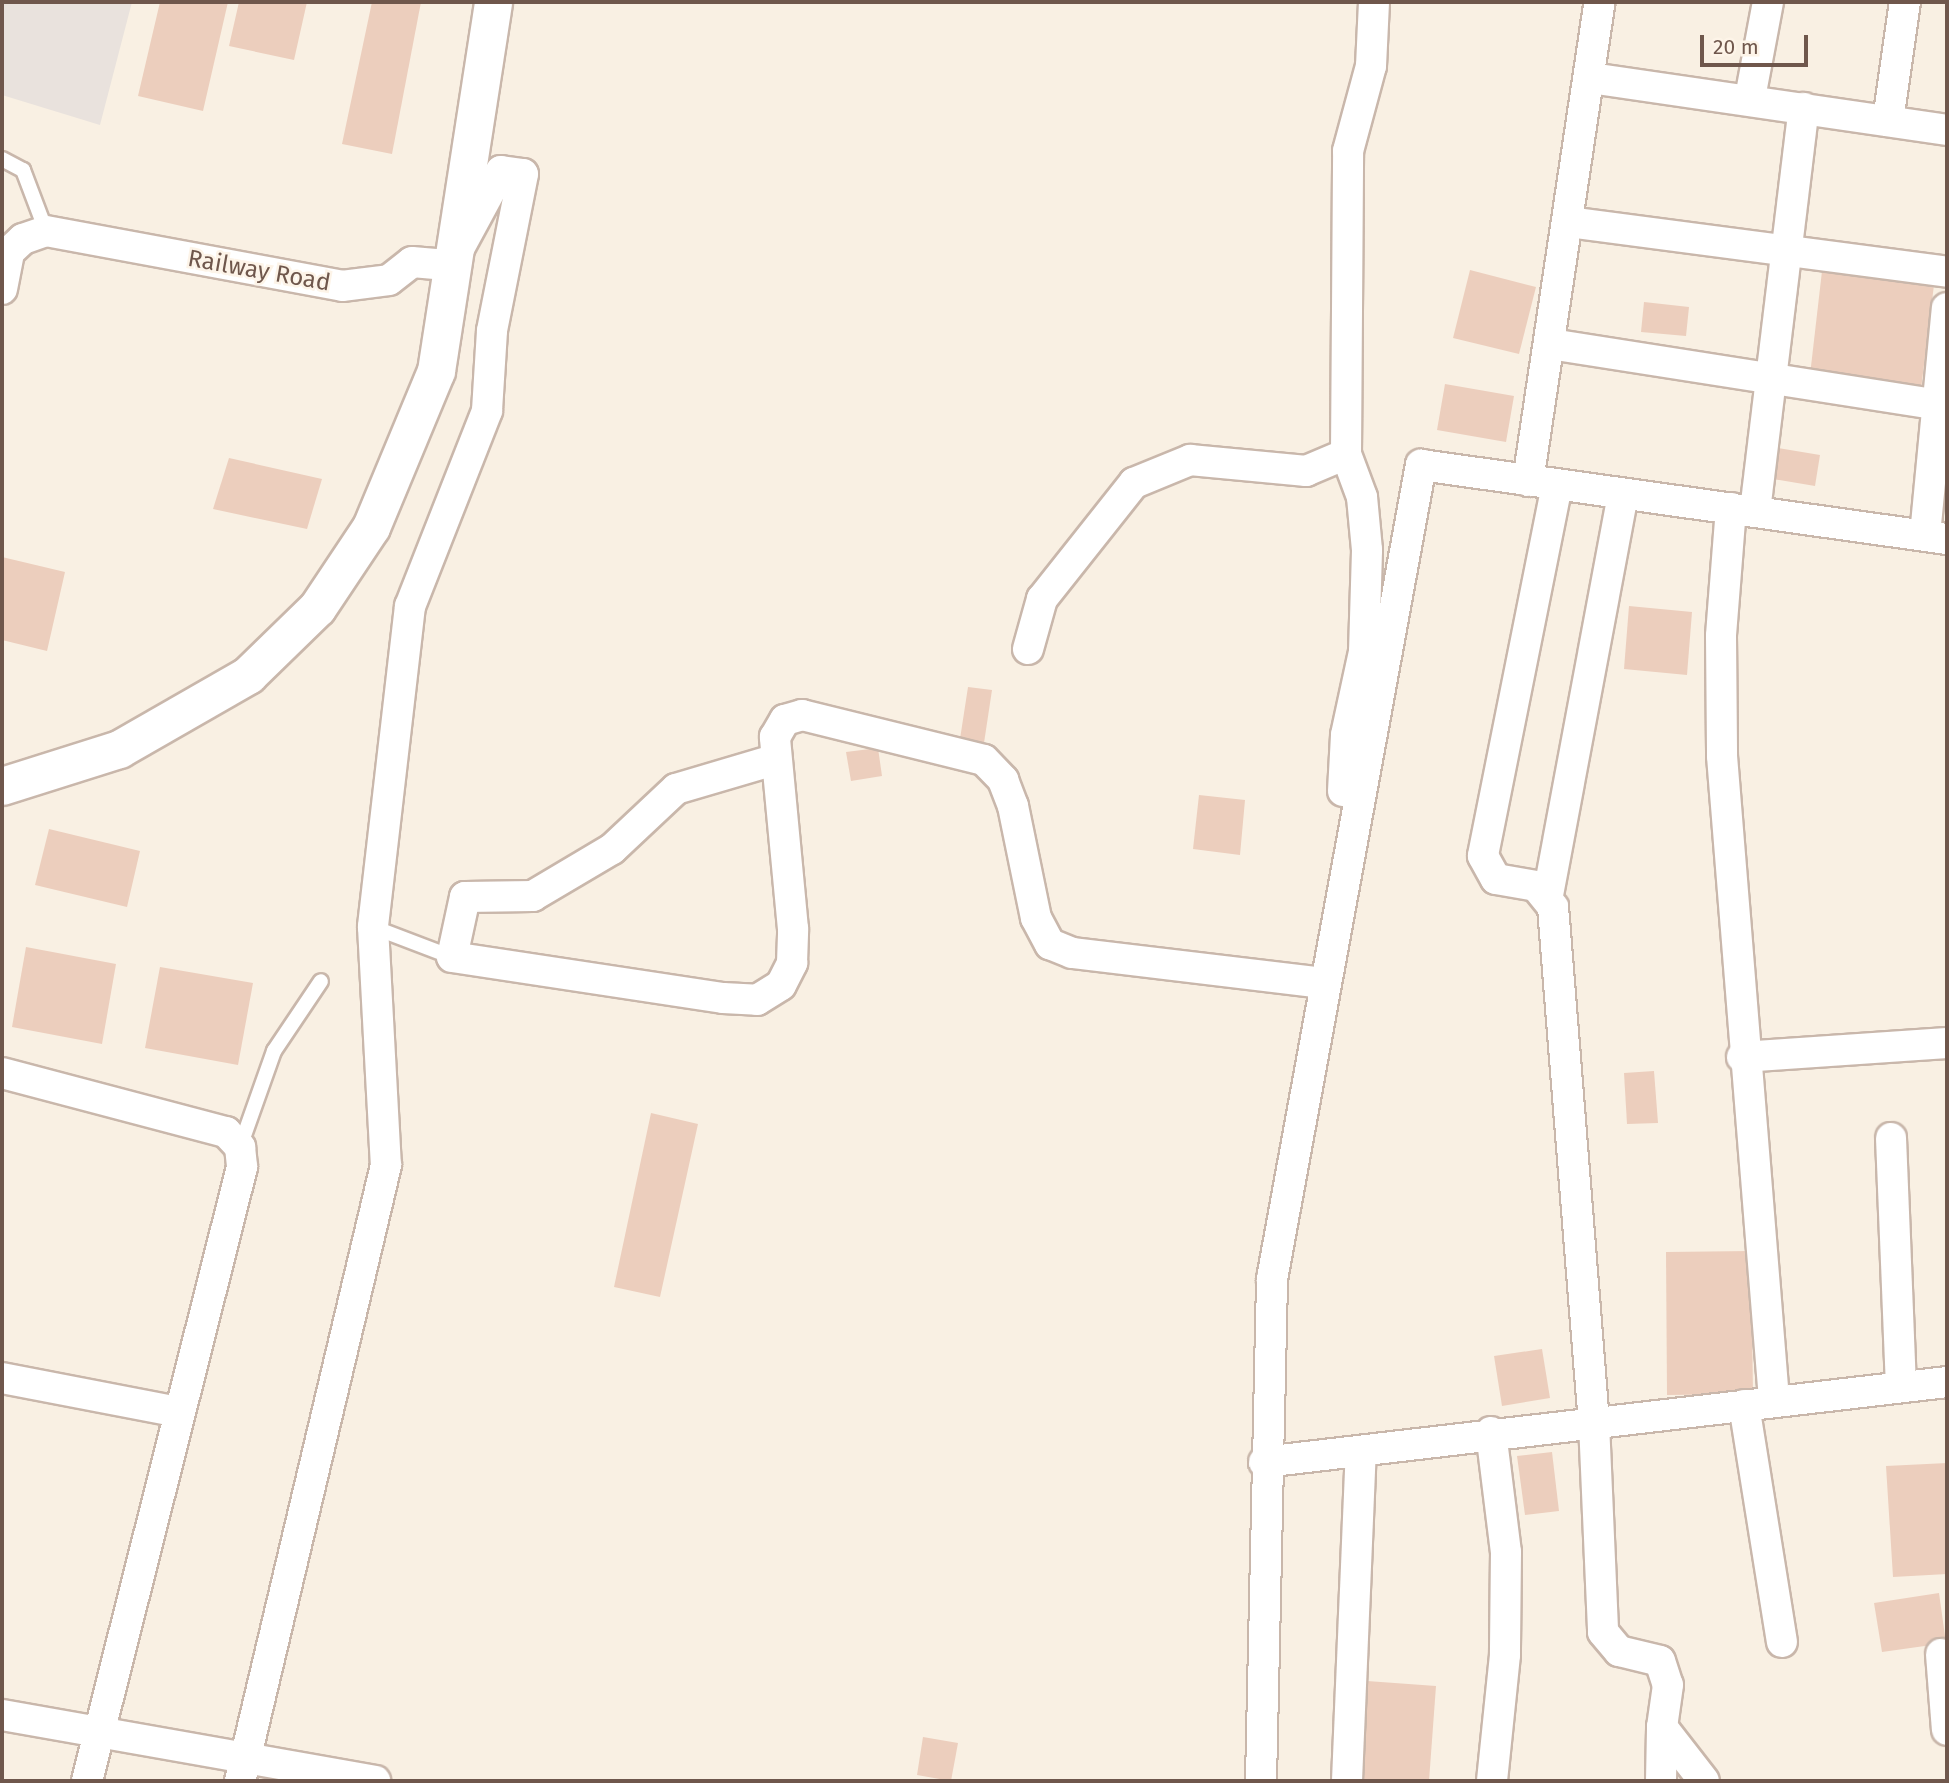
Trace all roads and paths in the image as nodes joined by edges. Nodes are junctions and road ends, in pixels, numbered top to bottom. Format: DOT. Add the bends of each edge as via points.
graph roads {
  1 [pos="493,2"];
  2 [pos="1374,2"];
  3 [pos="1600,2"];
  4 [pos="1768,2"];
  5 [pos="1906,2"];
  6 [pos="1591,78"];
  7 [pos="1749,98"];
  8 [pos="1804,108"];
  9 [pos="1888,121"];
  10 [pos="1947,130"];
  11 [pos="2,159"];
  12 [pos="1569,222"];
  13 [pos="46,232"];
  14 [pos="1787,248"];
  15 [pos="1947,272"];
  16 [pos="449,281"];
  17 [pos="2,289"];
  18 [pos="1947,308"];
  19 [pos="1550,344"];
  20 [pos="1771,377"];
  21 [pos="1941,405"];
  22 [pos="1346,454"];
  23 [pos="1542,483"];
  24 [pos="1623,494"];
  25 [pos="1743,510"];
  26 [pos="1936,537"];
  27 [pos="1028,649"];
  28 [pos="774,760"];
  29 [pos="2,786"];
  30 [pos="1548,895"];
  31 [pos="1336,914"];
  32 [pos="373,927"];
  33 [pos="452,957"];
  34 [pos="321,981"];
  35 [pos="1323,983"];
  36 [pos="1947,1043"];
  37 [pos="1742,1057"];
  38 [pos="2,1073"];
  39 [pos="1891,1138"];
  40 [pos="240,1147"];
  41 [pos="2,1378"];
  42 [pos="1947,1382"];
  43 [pos="1901,1387"];
  44 [pos="1774,1401"];
  45 [pos="1744,1405"];
  46 [pos="179,1412"];
  47 [pos="1594,1423"];
  48 [pos="1491,1432"];
  49 [pos="1361,1451"];
  50 [pos="1265,1462"];
  51 [pos="1782,1642"];
  52 [pos="1941,1654"];
  53 [pos="2,1715"];
  54 [pos="1662,1727"];
  55 [pos="1947,1730"];
  56 [pos="98,1735"];
  57 [pos="243,1772"];
  58 [pos="87,1781"];
  59 [pos="375,1781"];
  60 [pos="1261,1781"];
  61 [pos="1346,1781"];
  62 [pos="1492,1781"];
  63 [pos="1661,1781"];
  64 [pos="1704,1781"];
  1 -- 16 [label="street"];
  2 -- 22 [label="street" via="1371,66 1348,151"];
  3 -- 6 [label="street"];
  4 -- 7 [label="street"];
  5 -- 9 [label="street"];
  6 -- 7 [label="street"];
  6 -- 12 [label="street"];
  7 -- 8 [label="street"];
  8 -- 9 [label="street"];
  8 -- 14 [label="street"];
  9 -- 10 [label="street"];
  11 -- 13 [label="lane" via="23,170"];
  12 -- 14 [label="street"];
  12 -- 19 [label="street"];
  13 -- 16 [label="street, Railway Road" via="342,286 389,280 412,262"];
  13 -- 17 [label="street" via="9,252"];
  14 -- 15 [label="street"];
  14 -- 20 [label="street"];
  16 -- 29 [label="street" via="436,371 371,527 317,608 248,674 180,719 61,771"];
  16 -- 32 [label="street" via="501,171 523,174 492,331 487,411 410,606"];
  18 -- 21 [label="street"];
  19 -- 20 [label="street"];
  19 -- 23 [label="street"];
  20 -- 21 [label="street"];
  20 -- 25 [label="street"];
  21 -- 26 [label="street"];
  22 -- 27 [label="street" via="1306,471 1190,460 1133,483 1042,599"];
  22 -- 31 [label="street" via="1362,497 1367,550 1364,652 1346,735"];
  23 -- 24 [label="street"];
  23 -- 30 [label="street" via="1483,856 1496,878 1536,886"];
  23 -- 31 [label="street" via="1421,465"];
  24 -- 25 [label="street"];
  24 -- 30 [label="street"];
  25 -- 26 [label="street"];
  25 -- 37 [label="street" via="1721,636 1722,756"];
  28 -- 33 [label="street" via="676,789 612,849 533,896 465,897"];
  28 -- 33 [label="street" via="792,963 781,985 757,1000"];
  28 -- 35 [label="street" via="775,737 785,720 802,715 984,760 1003,780 1013,806 1036,918 1050,944 1072,953"];
  30 -- 47 [label="street"];
  31 -- 35 [label="street"];
  32 -- 33 [label="lane"];
  32 -- 57 [label="street" via="386,1165"];
  34 -- 40 [label="lane" via="274,1051"];
  35 -- 50 [label="street" via="1272,1279"];
  36 -- 37 [label="street"];
  37 -- 44 [label="street"];
  38 -- 40 [label="street" via="226,1132"];
  39 -- 43 [label="street"];
  40 -- 46 [label="street" via="242,1167"];
  41 -- 46 [label="street"];
  42 -- 43 [label="street"];
  43 -- 44 [label="street"];
  44 -- 45 [label="street"];
  45 -- 47 [label="street"];
  45 -- 51 [label="street"];
  46 -- 56 [label="street"];
  47 -- 48 [label="street"];
  47 -- 54 [label="street" via="1603,1633 1619,1651 1651,1656 1665,1669"];
  48 -- 49 [label="street"];
  48 -- 62 [label="street" via="1506,1552 1505,1656"];
  49 -- 50 [label="street"];
  49 -- 61 [label="street"];
  50 -- 60 [label="street"];
  52 -- 55 [label="street"];
  53 -- 56 [label="street"];
  54 -- 63 [label="street"];
  54 -- 64 [label="street"];
  56 -- 57 [label="street"];
  56 -- 58 [label="street"];
  57 -- 59 [label="street"];
}
